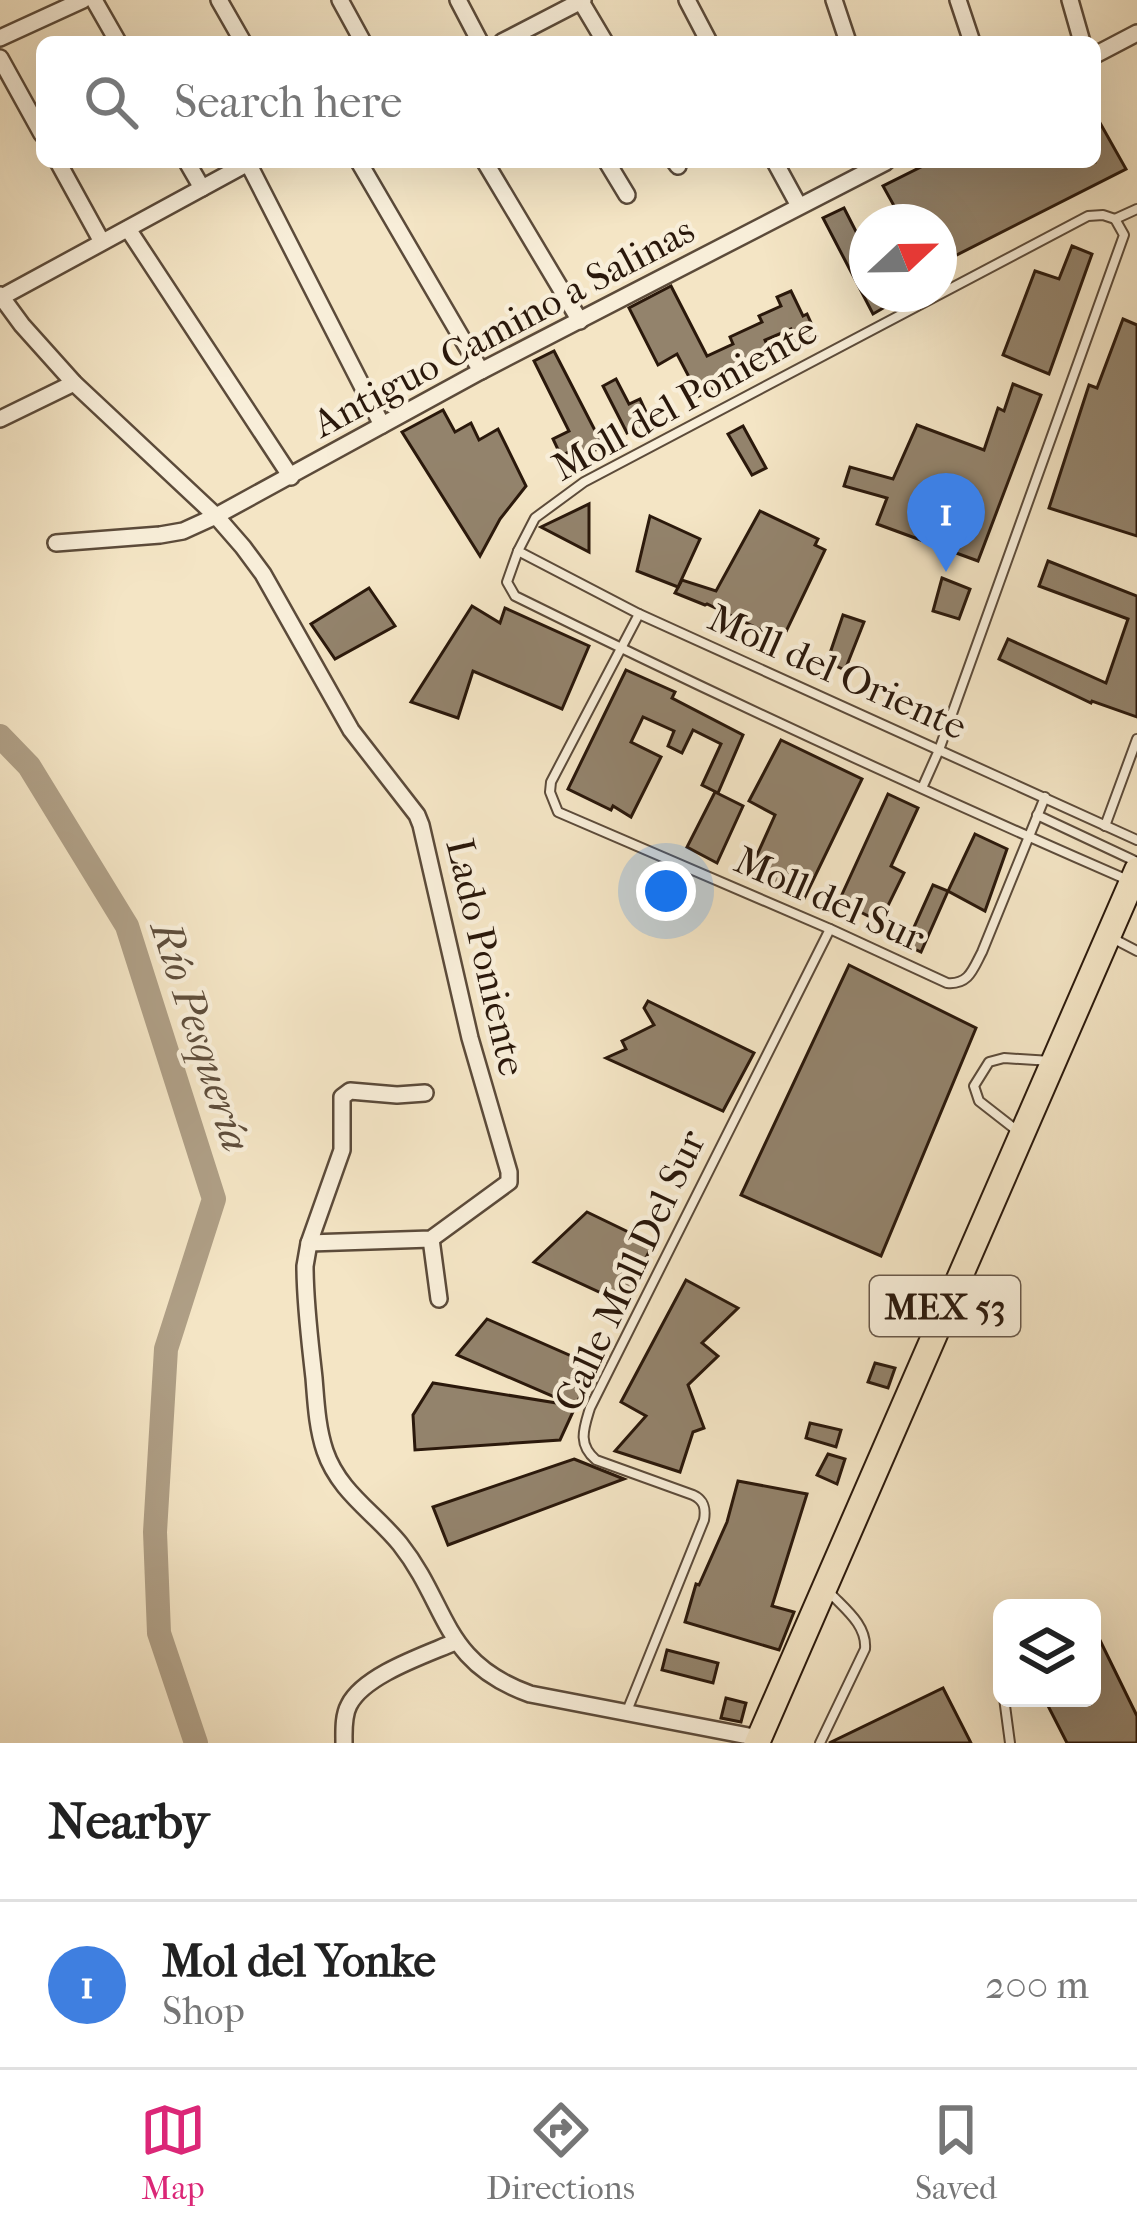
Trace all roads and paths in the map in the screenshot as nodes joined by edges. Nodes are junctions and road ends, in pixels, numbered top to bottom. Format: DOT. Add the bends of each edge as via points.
graph roads {
  1 [pos="83,0"];
  2 [pos="94,0"];
  3 [pos="219,0"];
  4 [pos="340,0"];
  5 [pos="458,0"];
  6 [pos="581,0"];
  7 [pos="687,0"];
  8 [pos="834,0"];
  9 [pos="958,0"];
  10 [pos="1070,0"];
  11 [pos="1137,33"];
  12 [pos="532,35"];
  13 [pos="115,36"];
  14 [pos="240,36"];
  15 [pos="360,36"];
  16 [pos="477,36"];
  17 [pos="601,36"];
  18 [pos="706,36"];
  19 [pos="846,36"];
  20 [pos="970,36"];
  21 [pos="1080,36"];
  22 [pos="0,38"];
  23 [pos="1101,52"];
  24 [pos="0,58"];
  25 [pos="36,123"];
  26 [pos="61,168"];
  27 [pos="190,168"];
  28 [pos="240,168"];
  29 [pos="252,168"];
  30 [pos="363,168"];
  31 [pos="489,168"];
  32 [pos="611,168"];
  33 [pos="778,168"];
  34 [pos="874,168"];
  35 [pos="202,188"];
  36 [pos="627,195"];
  37 [pos="799,206"];
  38 [pos="1137,209"];
  39 [pos="1114,219"];
  40 [pos="128,229"];
  41 [pos="102,242"];
  42 [pos="0,297"];
  43 [pos="580,321"];
  44 [pos="481,371"];
  45 [pos="74,383"];
  46 [pos="0,419"];
  47 [pos="382,425"];
  48 [pos="291,477"];
  49 [pos="216,516"];
  50 [pos="56,544"];
  51 [pos="518,551"];
  52 [pos="639,614"];
  53 [pos="621,649"];
  54 [pos="1137,739"];
  55 [pos="939,750"];
  56 [pos="923,786"];
  57 [pos="1046,797"];
  58 [pos="1037,815"];
  59 [pos="1105,826"];
  60 [pos="1029,836"];
  61 [pos="1137,840"];
  62 [pos="1136,874"];
  63 [pos="830,929"];
  64 [pos="1107,936"];
  65 [pos="1137,951"];
  66 [pos="1053,1061"];
  67 [pos="425,1093"];
  68 [pos="1021,1133"];
  69 [pos="431,1239"];
  70 [pos="308,1243"];
  71 [pos="439,1299"];
  72 [pos="825,1587"];
  73 [pos="455,1642"];
  74 [pos="1005,1707"];
  75 [pos="627,1711"];
  76 [pos="758,1740"];
  77 [pos="344,1743"];
  78 [pos="820,1743"];
  79 [pos="1010,1743"];
  1 -- 22 [label="street"];
  2 -- 13 [label="street"];
  3 -- 14 [label="street"];
  4 -- 15 [label="street"];
  5 -- 16 [label="street"];
  6 -- 12 [label="street"];
  6 -- 17 [label="street"];
  7 -- 18 [label="street"];
  8 -- 19 [label="street"];
  9 -- 20 [label="street"];
  10 -- 21 [label="street"];
  11 -- 23 [label="street"];
  24 -- 25 [label="street"];
  26 -- 41 [label="street"];
  27 -- 35 [label="street"];
  28 -- 35 [label="street"];
  29 -- 47 [label="street"];
  30 -- 44 [label="street"];
  31 -- 43 [label="street"];
  32 -- 36 [label="street"];
  33 -- 37 [label="street"];
  34 -- 37 [label="street, Antiguo Camino a Salinas"];
  35 -- 40 [label="street"];
  37 -- 43 [label="street, Antiguo Camino a Salinas"];
  38 -- 39 [label="lane"];
  39 -- 51 [label="lane, Moll del Poniente" via="1088,216 584,482 535,518"];
  39 -- 55 [label="lane" via="1124,236"];
  40 -- 41 [label="street"];
  40 -- 48 [label="street"];
  41 -- 42 [label="street"];
  42 -- 45 [label="street"];
  43 -- 44 [label="street, Antiguo Camino a Salinas"];
  44 -- 47 [label="street, Antiguo Camino a Salinas"];
  45 -- 46 [label="street"];
  45 -- 49 [label="street"];
  47 -- 48 [label="street, Antiguo Camino a Salinas"];
  48 -- 49 [label="street, Antiguo Camino a Salinas"];
  49 -- 50 [label="street, Antiguo Camino a Salinas" via="183,531"];
  49 -- 69 [label="street, Lado Poniente" via="263,574 351,730 422,825 509,1177"];
  51 -- 52 [label="lane, Moll del Oriente"];
  51 -- 53 [label="lane" via="511,594"];
  52 -- 53 [label="lane, Moll del Sur"];
  52 -- 55 [label="lane, Moll del Oriente"];
  53 -- 56 [label="lane"];
  53 -- 63 [label="lane, Moll del Sur" via="551,782 558,812"];
  54 -- 59 [label="lane"];
  55 -- 56 [label="lane"];
  55 -- 57 [label="lane, Moll del Oriente"];
  56 -- 60 [label="lane"];
  57 -- 58 [label="lane, Moll del Sur"];
  57 -- 59 [label="lane, Moll del Oriente"];
  58 -- 60 [label="lane, Moll del Sur"];
  58 -- 62 [label="lane"];
  59 -- 61 [label="lane, Moll del Oriente"];
  60 -- 62 [label="lane"];
  60 -- 63 [label="lane, Moll del Sur" via="963,982 947,983"];
  62 -- 64 [label="main road, MEX 53"];
  63 -- 75 [label="lane, Calle Moll Del Sur" via="583,1432 596,1460 693,1495 705,1507"];
  64 -- 65 [label="lane"];
  64 -- 66 [label="main road, MEX 53"];
  66 -- 68 [label="main road, MEX 53"];
  66 -- 68 [label="lane" via="989,1062 974,1086 979,1101"];
  67 -- 70 [label="street" via="342,1097 342,1150"];
  68 -- 72 [label="main road, MEX 53"];
  69 -- 70 [label="street"];
  69 -- 71 [label="street"];
  70 -- 73 [label="street" via="308,1322 325,1450 341,1484 407,1554"];
  72 -- 76 [label="main road, MEX 53"];
  72 -- 78 [label="lane" via="866,1641"];
  73 -- 75 [label="street" via="516,1688"];
  73 -- 77 [label="street" via="365,1687 349,1704"];
  74 -- 79 [label="lane"];
  75 -- 76 [label="street"];
}
